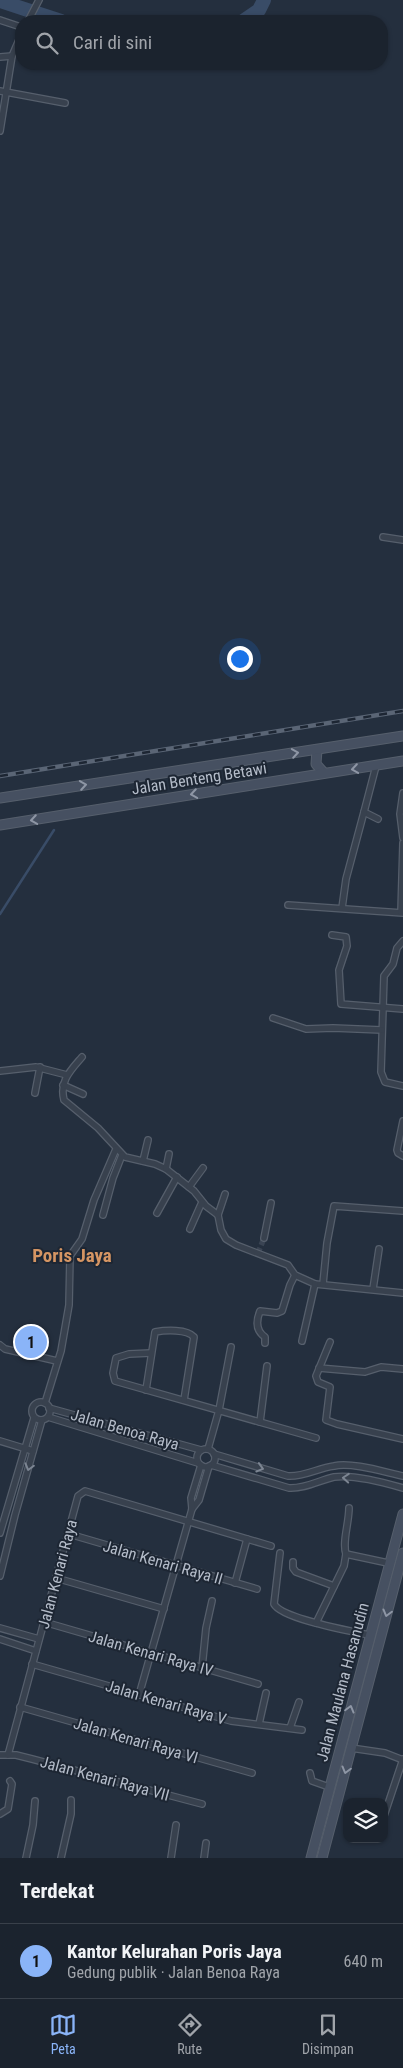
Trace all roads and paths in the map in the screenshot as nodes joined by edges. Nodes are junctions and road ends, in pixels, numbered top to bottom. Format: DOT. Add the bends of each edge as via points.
graph roads {
  1 [pos="40,0"];
  2 [pos="31,15"];
  3 [pos="0,20"];
  4 [pos="15,25"];
  5 [pos="15,49"];
  6 [pos="12,56"];
  7 [pos="0,57"];
  8 [pos="2,92"];
  9 [pos="65,103"];
  10 [pos="0,131"];
  11 [pos="383,537"];
  12 [pos="403,540"];
  13 [pos="403,736"];
  14 [pos="317,750"];
  15 [pos="403,761"];
  16 [pos="376,766"];
  17 [pos="324,774"];
  18 [pos="403,793"];
  19 [pos="0,798"];
  20 [pos="364,812"];
  21 [pos="378,819"];
  22 [pos="0,825"];
  23 [pos="403,838"];
  24 [pos="403,843"];
  25 [pos="288,905"];
  26 [pos="342,908"];
  27 [pos="402,912"];
  28 [pos="332,935"];
  29 [pos="403,940"];
  30 [pos="384,1007"];
  31 [pos="403,1009"];
  32 [pos="273,1018"];
  33 [pos="382,1030"];
  34 [pos="82,1056"];
  35 [pos="40,1067"];
  36 [pos="0,1072"];
  37 [pos="67,1075"];
  38 [pos="63,1085"];
  39 [pos="403,1086"];
  40 [pos="35,1094"];
  41 [pos="83,1094"];
  42 [pos="403,1121"];
  43 [pos="148,1140"];
  44 [pos="116,1149"];
  45 [pos="169,1154"];
  46 [pos="122,1155"];
  47 [pos="403,1156"];
  48 [pos="143,1161"];
  49 [pos="203,1168"];
  50 [pos="166,1170"];
  51 [pos="177,1177"];
  52 [pos="189,1187"];
  53 [pos="225,1194"];
  54 [pos="202,1202"];
  55 [pos="271,1203"];
  56 [pos="403,1211"];
  57 [pos="157,1213"];
  58 [pos="218,1215"];
  59 [pos="103,1216"];
  60 [pos="190,1229"];
  61 [pos="264,1238"];
  62 [pos="379,1249"];
  63 [pos="295,1275"];
  64 [pos="315,1284"];
  65 [pos="323,1284"];
  66 [pos="373,1289"];
  67 [pos="403,1293"];
  68 [pos="302,1341"];
  69 [pos="330,1342"];
  70 [pos="264,1343"];
  71 [pos="0,1346"];
  72 [pos="231,1347"];
  73 [pos="151,1353"];
  74 [pos="57,1361"];
  75 [pos="267,1366"];
  76 [pos="319,1368"];
  77 [pos="403,1369"];
  78 [pos="146,1390"];
  79 [pos="184,1400"];
  80 [pos="47,1405"];
  81 [pos="219,1410"];
  82 [pos="34,1418"];
  83 [pos="45,1419"];
  84 [pos="260,1422"];
  85 [pos="316,1438"];
  86 [pos="403,1439"];
  87 [pos="0,1441"];
  88 [pos="24,1448"];
  89 [pos="204,1450"];
  90 [pos="34,1451"];
  91 [pos="214,1454"];
  92 [pos="199,1464"];
  93 [pos="210,1466"];
  94 [pos="390,1473"];
  95 [pos="400,1476"];
  96 [pos="390,1484"];
  97 [pos="403,1488"];
  98 [pos="349,1508"];
  99 [pos="192,1510"];
  100 [pos="6,1512"];
  101 [pos="403,1514"];
  102 [pos="15,1515"];
  103 [pos="188,1522"];
  104 [pos="0,1533"];
  105 [pos="69,1534"];
  106 [pos="247,1539"];
  107 [pos="271,1546"];
  108 [pos="403,1552"];
  109 [pos="280,1553"];
  110 [pos="346,1554"];
  111 [pos="293,1562"];
  112 [pos="388,1563"];
  113 [pos="176,1565"];
  114 [pos="401,1566"];
  115 [pos="0,1576"];
  116 [pos="56,1578"];
  117 [pos="236,1583"];
  118 [pos="334,1586"];
  119 [pos="257,1589"];
  120 [pos="212,1601"];
  121 [pos="164,1609"];
  122 [pos="44,1622"];
  123 [pos="316,1623"];
  124 [pos="0,1628"];
  125 [pos="369,1634"];
  126 [pos="0,1639"];
  127 [pos="39,1639"];
  128 [pos="36,1651"];
  129 [pos="152,1653"];
  130 [pos="32,1664"];
  131 [pos="202,1668"];
  132 [pos="258,1684"];
  133 [pos="266,1693"];
  134 [pos="139,1695"];
  135 [pos="300,1702"];
  136 [pos="20,1707"];
  137 [pos="259,1724"];
  138 [pos="290,1728"];
  139 [pos="302,1730"];
  140 [pos="352,1748"];
  141 [pos="0,1755"];
  142 [pos="8,1755"];
  143 [pos="403,1760"];
  144 [pos="252,1773"];
  145 [pos="310,1773"];
  146 [pos="10,1782"];
  147 [pos="327,1787"];
  148 [pos="71,1800"];
  149 [pos="35,1801"];
  150 [pos="202,1804"];
  151 [pos="388,1804"];
  152 [pos="0,1814"];
  153 [pos="176,1825"];
  154 [pos="318,1829"];
  155 [pos="328,1832"];
  156 [pos="206,1843"];
  157 [pos="26,1858"];
  158 [pos="61,1858"];
  159 [pos="171,1858"];
  160 [pos="204,1858"];
  161 [pos="311,1858"];
  162 [pos="322,1858"];
  1 -- 2 [label="street"];
  3 -- 4 [label="street"];
  5 -- 6 [label="street"];
  6 -- 7 [label="street"];
  6 -- 8 [label="street"];
  8 -- 9 [label="street"];
  8 -- 10 [label="street"];
  11 -- 12 [label="street"];
  13 -- 14 [label="main road, Jalan Benteng Betawi"];
  14 -- 17 [label="main road" via="316,764"];
  19 -- 14 [label="main road, Jalan Benteng Betawi, one-way"];
  15 -- 16 [label="main road, Jalan Benteng Betawi"];
  16 -- 17 [label="main road, Jalan Benteng Betawi, one-way"];
  16 -- 20 [label="street"];
  17 -- 22 [label="main road, Jalan Benteng Betawi, one-way"];
  18 -- 23 [label="street" via="400,814"];
  20 -- 21 [label="street"];
  20 -- 26 [label="street" via="346,879"];
  24 -- 27 [label="street"];
  25 -- 26 [label="street"];
  26 -- 27 [label="street"];
  28 -- 30 [label="street" via="346,937 347,946 339,970 341,1004"];
  29 -- 30 [label="street" via="393,964 385,973"];
  30 -- 31 [label="street"];
  30 -- 33 [label="street"];
  32 -- 33 [label="street" via="306,1029"];
  33 -- 39 [label="street" via="382,1078 385,1082"];
  34 -- 37 [label="street"];
  35 -- 36 [label="street"];
  35 -- 37 [label="street"];
  35 -- 40 [label="street"];
  37 -- 38 [label="street"];
  38 -- 41 [label="street"];
  38 -- 44 [label="street" via="64,1100 98,1128"];
  42 -- 47 [label="street" via="397,1150"];
  43 -- 48 [label="street"];
  44 -- 46 [label="street"];
  44 -- 74 [label="street" via="82,1238 70,1256 69,1305"];
  45 -- 50 [label="street"];
  46 -- 48 [label="street"];
  46 -- 59 [label="street"];
  48 -- 50 [label="street"];
  49 -- 52 [label="street"];
  50 -- 51 [label="street"];
  51 -- 52 [label="street"];
  51 -- 57 [label="street"];
  52 -- 54 [label="street"];
  53 -- 58 [label="street"];
  54 -- 58 [label="street"];
  54 -- 60 [label="street"];
  55 -- 61 [label="street"];
  56 -- 65 [label="street" via="334,1206"];
  58 -- 63 [label="street" via="226,1239 288,1265"];
  62 -- 66 [label="street"];
  63 -- 64 [label="street"];
  63 -- 70 [label="street" via="282,1311 260,1311 258,1331 265,1337"];
  64 -- 65 [label="street"];
  64 -- 68 [label="street"];
  65 -- 66 [label="street"];
  66 -- 67 [label="street"];
  69 -- 76 [label="street"];
  71 -- 74 [label="street"];
  72 -- 81 [label="street"];
  73 -- 78 [label="street"];
  73 -- 78 [label="street" via="121,1356 114,1363 115,1381"];
  73 -- 79 [label="street" via="155,1332 192,1334"];
  74 -- 80 [label="street"];
  75 -- 84 [label="street"];
  76 -- 77 [label="street" via="365,1372 381,1367"];
  76 -- 86 [label="street" via="317,1381 330,1387 326,1420"];
  78 -- 79 [label="street"];
  79 -- 81 [label="street"];
  80 -- 82 [label="street" via="38,1402 33,1406"];
  80 -- 83 [label="street, Jalan Benoa Raya"];
  80 -- 89 [label="street, Jalan Benoa Raya"];
  81 -- 84 [label="street"];
  81 -- 89 [label="street"];
  82 -- 83 [label="street, Jalan Benoa Raya"];
  82 -- 88 [label="street"];
  83 -- 90 [label="street, Jalan Benoa Raya"];
  83 -- 92 [label="street, Jalan Benoa Raya"];
  84 -- 85 [label="street"];
  87 -- 88 [label="street"];
  88 -- 90 [label="street"];
  88 -- 100 [label="street"];
  89 -- 91 [label="street"];
  89 -- 92 [label="street" via="197,1456"];
  90 -- 102 [label="street, Jalan Benoa Raya, one-way"];
  91 -- 93 [label="street"];
  91 -- 94 [label="street, one-way" via="288,1476 298,1477 336,1465"];
  92 -- 93 [label="street"];
  92 -- 99 [label="street" via="191,1498"];
  96 -- 93 [label="street, one-way" via="338,1477 290,1488"];
  93 -- 99 [label="street" via="199,1500"];
  94 -- 95 [label="street"];
  94 -- 96 [label="street"];
  96 -- 97 [label="street"];
  98 -- 110 [label="street" via="344,1544"];
  99 -- 103 [label="street"];
  100 -- 102 [label="street"];
  100 -- 104 [label="street"];
  101 -- 112 [label="main road, Jalan Maulana Hasanudin"];
  102 -- 115 [label="street, Jalan Benoa Raya"];
  103 -- 105 [label="street, Jalan Kenari Raya" via="85,1491 78,1496"];
  103 -- 106 [label="street"];
  103 -- 113 [label="street"];
  105 -- 113 [label="street, Jalan Kenari Raya II"];
  105 -- 116 [label="street, Jalan Kenari Raya"];
  106 -- 107 [label="street"];
  106 -- 117 [label="street"];
  108 -- 114 [label="main road, Jalan Maulana Hasanudin"];
  109 -- 123 [label="street" via="274,1606"];
  110 -- 112 [label="street"];
  110 -- 118 [label="street"];
  111 -- 118 [label="street" via="292,1568 296,1572"];
  112 -- 114 [label="main road"];
  112 -- 125 [label="main road, Jalan Maulana Hasanudin"];
  113 -- 117 [label="street, Jalan Kenari Raya II"];
  113 -- 121 [label="street"];
  114 -- 140 [label="main road, Jalan Maulana Hasanudin, one-way"];
  116 -- 121 [label="street"];
  116 -- 122 [label="street, Jalan Kenari Raya"];
  117 -- 119 [label="street, Jalan Kenari Raya II"];
  118 -- 123 [label="street"];
  120 -- 131 [label="street"];
  121 -- 129 [label="street"];
  122 -- 127 [label="street, Jalan Kenari Raya"];
  122 -- 129 [label="street, Jalan Kenari Raya IV"];
  123 -- 125 [label="street"];
  124 -- 127 [label="street"];
  147 -- 125 [label="main road, Jalan Maulana Hasanudin, one-way"];
  126 -- 128 [label="street"];
  127 -- 128 [label="street, Jalan Kenari Raya"];
  128 -- 130 [label="street, Jalan Kenari Raya"];
  129 -- 131 [label="street, Jalan Kenari Raya IV"];
  129 -- 134 [label="street"];
  130 -- 134 [label="street, Jalan Kenari Raya V"];
  130 -- 136 [label="street, Jalan Kenari Raya"];
  131 -- 132 [label="street, Jalan Kenari Raya IV"];
  133 -- 137 [label="street"];
  134 -- 137 [label="street, Jalan Kenari Raya V" via="232,1721"];
  135 -- 138 [label="street"];
  136 -- 142 [label="street, Jalan Kenari Raya"];
  136 -- 144 [label="street, Jalan Kenari Raya VI"];
  137 -- 138 [label="street, Jalan Kenari Raya V"];
  138 -- 139 [label="street, Jalan Kenari Raya V"];
  140 -- 143 [label="street"];
  140 -- 155 [label="main road, Jalan Maulana Hasanudin, one-way"];
  141 -- 142 [label="street"];
  142 -- 150 [label="street, Jalan Kenari Raya VII"];
  143 -- 151 [label="street"];
  145 -- 147 [label="street" via="311,1780"];
  146 -- 152 [label="street" via="8,1809"];
  147 -- 154 [label="main road, Jalan Maulana Hasanudin"];
  148 -- 158 [label="street"];
  149 -- 157 [label="street"];
  153 -- 159 [label="street"];
  154 -- 155 [label="main road"];
  154 -- 161 [label="main road, Jalan Maulana Hasanudin"];
  155 -- 162 [label="main road, Jalan Maulana Hasanudin"];
  156 -- 160 [label="street"];
}
